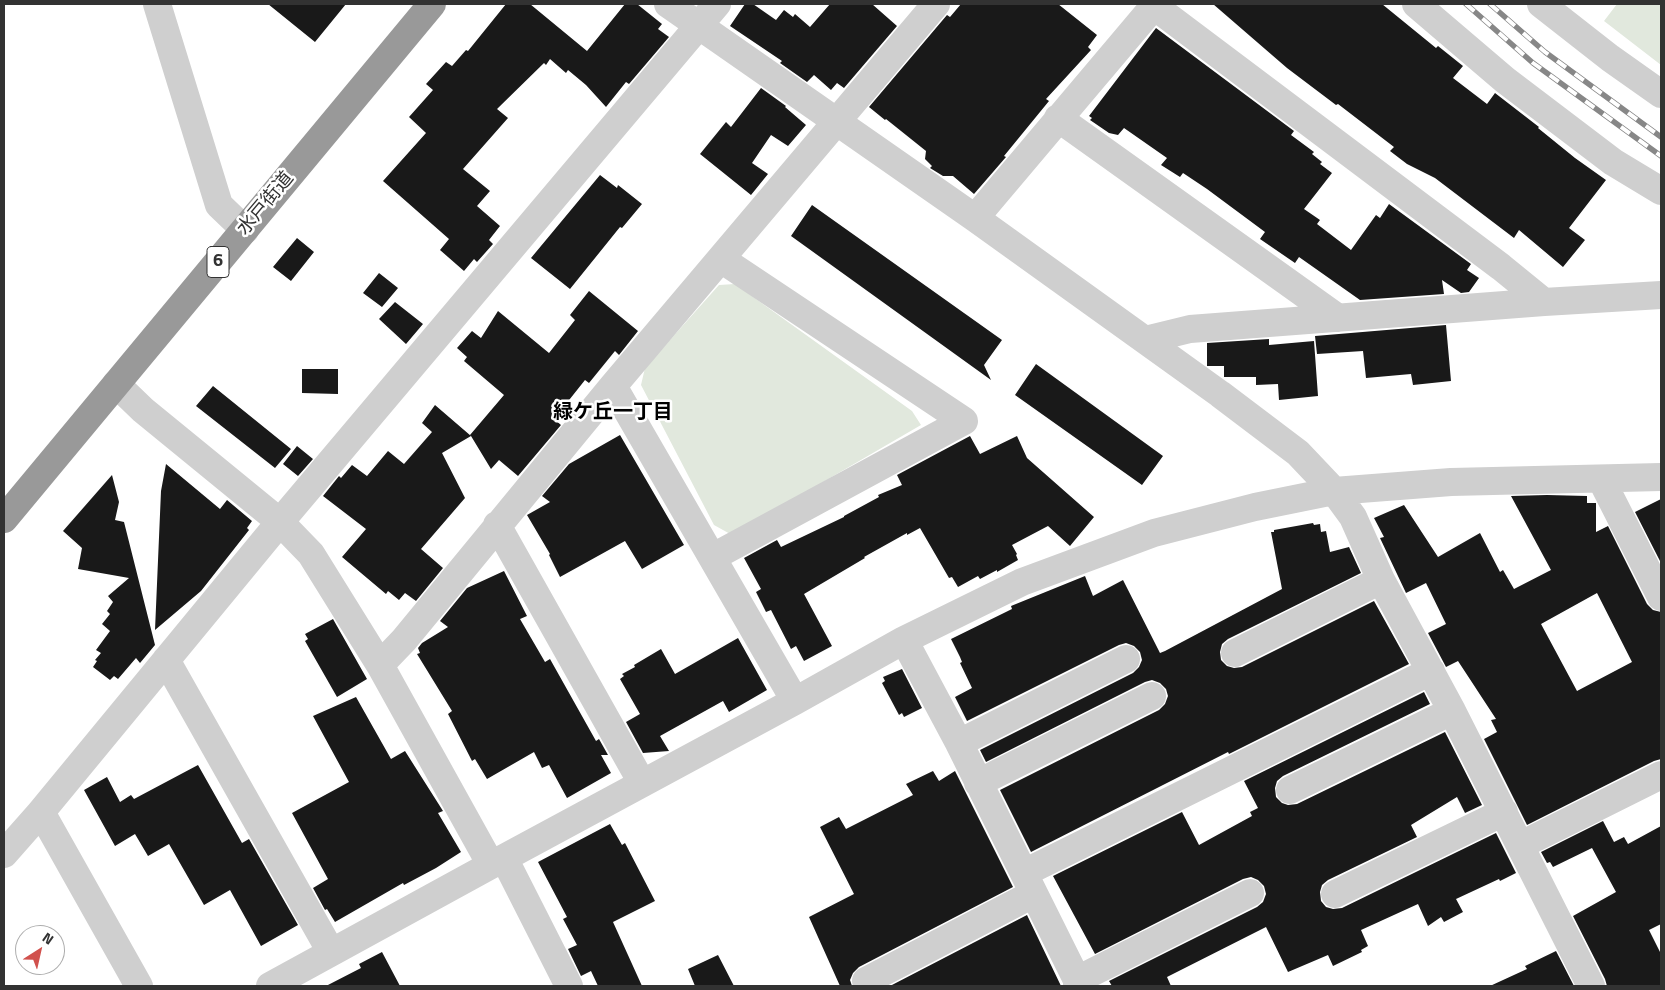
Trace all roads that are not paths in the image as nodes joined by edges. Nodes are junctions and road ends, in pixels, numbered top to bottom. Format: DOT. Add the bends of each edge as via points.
graph roads {
  1 [pos="157,4"];
  2 [pos="432,4"];
  3 [pos="668,4"];
  4 [pos="717,4"];
  5 [pos="936,4"];
  6 [pos="1416,4"];
  7 [pos="1541,4"];
  8 [pos="1154,5"];
  9 [pos="698,26"];
  10 [pos="1661,94"];
  11 [pos="1058,118"];
  12 [pos="837,122"];
  13 [pos="1661,191"];
  14 [pos="975,218"];
  15 [pos="245,230"];
  16 [pos="721,259"];
  17 [pos="1661,295"];
  18 [pos="1544,302"];
  19 [pos="1338,318"];
  20 [pos="1145,340"];
  21 [pos="116,384"];
  22 [pos="613,386"];
  23 [pos="1661,477"];
  24 [pos="1602,479"];
  25 [pos="1334,491"];
  26 [pos="4,519"];
  27 [pos="280,522"];
  28 [pos="497,525"];
  29 [pos="713,558"];
  30 [pos="1381,580"];
  31 [pos="1661,597"];
  32 [pos="904,640"];
  33 [pos="1235,653"];
  34 [pos="1126,658"];
  35 [pos="166,660"];
  36 [pos="380,665"];
  37 [pos="1431,671"];
  38 [pos="1152,696"];
  39 [pos="795,701"];
  40 [pos="1452,711"];
  41 [pos="959,743"];
  42 [pos="1661,775"];
  43 [pos="642,782"];
  44 [pos="978,782"];
  45 [pos="1290,790"];
  46 [pos="41,812"];
  47 [pos="1504,812"];
  48 [pos="1521,845"];
  49 [pos="4,854"];
  50 [pos="498,861"];
  51 [pos="1028,884"];
  52 [pos="1250,893"];
  53 [pos="1335,894"];
  54 [pos="331,952"];
  55 [pos="866,981"];
  56 [pos="1077,983"];
  57 [pos="139,986"];
  58 [pos="270,986"];
  59 [pos="569,986"];
  60 [pos="1591,986"];
  1 -- 15 [label="street" via="219,205"];
  2 -- 15 [label="highway, 水戸街道 / 6"];
  3 -- 9 [label="street"];
  4 -- 9 [label="street"];
  5 -- 12 [label="street"];
  6 -- 13 [label="street" via="1513,86 1613,162"];
  7 -- 10 [label="street"];
  8 -- 11 [label="street"];
  8 -- 18 [label="street"];
  9 -- 12 [label="street"];
  9 -- 27 [label="street"];
  11 -- 14 [label="street"];
  11 -- 19 [label="street"];
  12 -- 14 [label="street"];
  12 -- 16 [label="street"];
  14 -- 20 [label="street"];
  15 -- 21 [label="highway, 水戸街道 / 6"];
  16 -- 22 [label="street"];
  16 -- 29 [label="street" via="964,421"];
  17 -- 18 [label="street"];
  18 -- 19 [label="street"];
  19 -- 20 [label="street" via="1190,329"];
  20 -- 25 [label="street" via="1266,427 1298,453"];
  21 -- 26 [label="highway, 水戸街道 / 6"];
  21 -- 27 [label="street" via="143,410"];
  22 -- 28 [label="street"];
  22 -- 29 [label="street"];
  23 -- 24 [label="street"];
  24 -- 25 [label="street" via="1451,482"];
  24 -- 31 [label="street"];
  25 -- 30 [label="street" via="1353,518"];
  25 -- 32 [label="street" via="1154,533 1022,582"];
  27 -- 35 [label="street"];
  27 -- 36 [label="street" via="311,554"];
  28 -- 36 [label="street"];
  28 -- 43 [label="street"];
  29 -- 39 [label="street"];
  30 -- 33 [label="street"];
  30 -- 37 [label="street"];
  32 -- 39 [label="street"];
  32 -- 41 [label="street"];
  34 -- 41 [label="street"];
  35 -- 46 [label="street"];
  35 -- 54 [label="street"];
  36 -- 50 [label="street"];
  37 -- 40 [label="street"];
  37 -- 51 [label="street"];
  38 -- 44 [label="street"];
  39 -- 43 [label="street"];
  40 -- 45 [label="street"];
  40 -- 47 [label="street"];
  41 -- 44 [label="street"];
  42 -- 48 [label="street"];
  43 -- 50 [label="street"];
  44 -- 51 [label="street"];
  46 -- 49 [label="street"];
  46 -- 57 [label="street"];
  47 -- 48 [label="street"];
  47 -- 53 [label="street"];
  48 -- 60 [label="street"];
  50 -- 54 [label="street"];
  50 -- 59 [label="street"];
  51 -- 55 [label="street"];
  51 -- 56 [label="street"];
  52 -- 56 [label="street"];
  54 -- 58 [label="street"];
}
